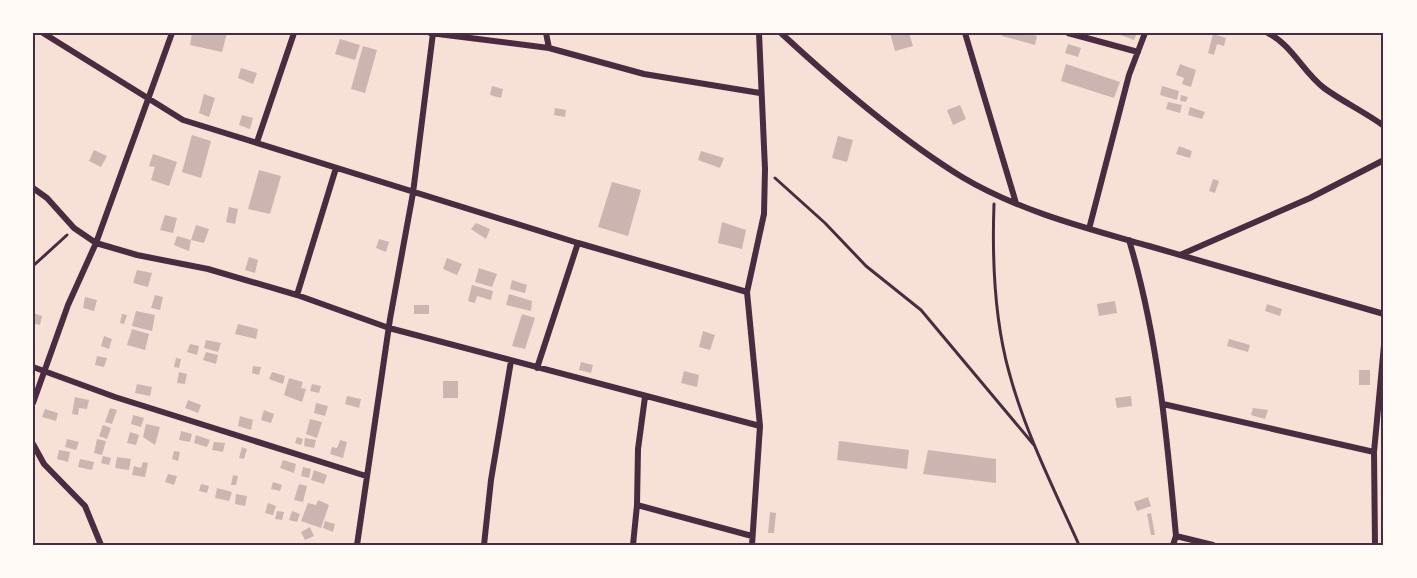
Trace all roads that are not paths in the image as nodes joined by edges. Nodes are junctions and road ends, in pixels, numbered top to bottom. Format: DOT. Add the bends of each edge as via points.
graph roads {
  1 [pos="43,33"];
  2 [pos="172,33"];
  3 [pos="294,33"];
  4 [pos="431,33"];
  5 [pos="546,33"];
  6 [pos="759,33"];
  7 [pos="781,33"];
  8 [pos="965,33"];
  9 [pos="1068,33"];
  10 [pos="1145,33"];
  11 [pos="1268,33"];
  12 [pos="549,48"];
  13 [pos="1138,52"];
  14 [pos="760,93"];
  15 [pos="147,97"];
  16 [pos="1384,126"];
  17 [pos="257,142"];
  18 [pos="1384,160"];
  19 [pos="336,168"];
  20 [pos="33,188"];
  21 [pos="413,193"];
  22 [pos="1016,203"];
  23 [pos="1089,229"];
  24 [pos="1129,240"];
  25 [pos="96,243"];
  26 [pos="578,243"];
  27 [pos="1180,255"];
  28 [pos="747,292"];
  29 [pos="297,295"];
  30 [pos="1384,314"];
  31 [pos="389,328"];
  32 [pos="1384,345"];
  33 [pos="511,361"];
  34 [pos="33,367"];
  35 [pos="537,368"];
  36 [pos="45,373"];
  37 [pos="645,397"];
  38 [pos="33,403"];
  39 [pos="1163,404"];
  40 [pos="760,426"];
  41 [pos="33,444"];
  42 [pos="1374,452"];
  43 [pos="366,476"];
  44 [pos="637,505"];
  45 [pos="752,536"];
  46 [pos="1176,536"];
  47 [pos="100,545"];
  48 [pos="357,545"];
  49 [pos="484,545"];
  50 [pos="633,545"];
  51 [pos="752,545"];
  52 [pos="1173,545"];
  53 [pos="1212,545"];
  54 [pos="1375,545"];
  1 -- 15 [label="street"];
  2 -- 15 [label="street"];
  3 -- 17 [label="street"];
  4 -- 12 [label="street"];
  4 -- 21 [label="street"];
  5 -- 12 [label="street"];
  6 -- 14 [label="street"];
  7 -- 22 [label="street" via="921,148 963,177"];
  8 -- 22 [label="street"];
  9 -- 13 [label="street"];
  10 -- 13 [label="street"];
  11 -- 16 [label="street" via="1279,39 1325,89"];
  12 -- 14 [label="street" via="644,74"];
  13 -- 23 [label="street"];
  14 -- 28 [label="street" via="764,214"];
  15 -- 17 [label="street" via="183,120"];
  15 -- 25 [label="street"];
  17 -- 19 [label="street"];
  18 -- 27 [label="street" via="1310,198"];
  19 -- 21 [label="street"];
  19 -- 29 [label="street"];
  20 -- 25 [label="street" via="74,228"];
  21 -- 26 [label="street"];
  21 -- 31 [label="street"];
  22 -- 23 [label="street"];
  23 -- 24 [label="street"];
  24 -- 27 [label="street"];
  24 -- 39 [label="street" via="1144,291"];
  25 -- 29 [label="street" via="208,268"];
  25 -- 36 [label="street" via="64,314"];
  26 -- 28 [label="street"];
  26 -- 35 [label="street"];
  27 -- 30 [label="street"];
  28 -- 40 [label="street"];
  29 -- 31 [label="street"];
  31 -- 33 [label="street"];
  31 -- 43 [label="street"];
  32 -- 42 [label="street"];
  33 -- 35 [label="street"];
  33 -- 49 [label="street"];
  34 -- 36 [label="street"];
  35 -- 37 [label="street"];
  36 -- 38 [label="street"];
  36 -- 43 [label="street"];
  37 -- 40 [label="street"];
  37 -- 44 [label="street" via="638,449"];
  39 -- 42 [label="street"];
  39 -- 46 [label="street"];
  40 -- 45 [label="street"];
  41 -- 47 [label="street" via="44,464 85,506"];
  42 -- 54 [label="street"];
  43 -- 48 [label="street"];
  44 -- 45 [label="street"];
  44 -- 50 [label="street"];
  45 -- 51 [label="street"];
  46 -- 52 [label="street"];
  46 -- 53 [label="street"];
}
